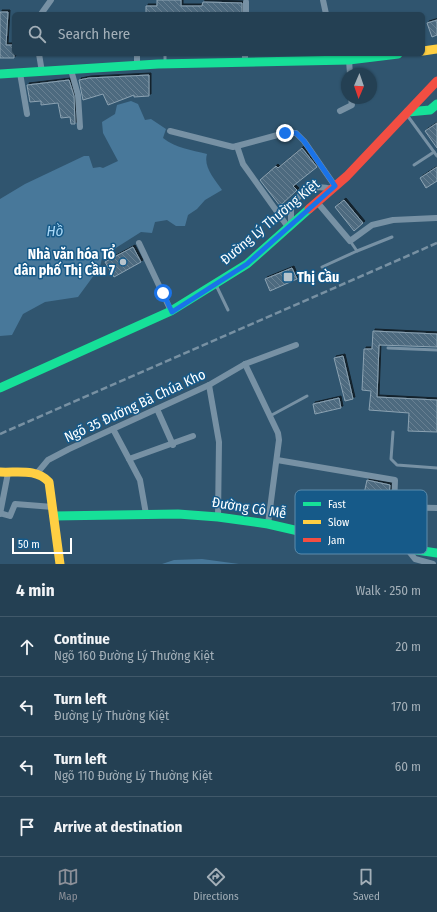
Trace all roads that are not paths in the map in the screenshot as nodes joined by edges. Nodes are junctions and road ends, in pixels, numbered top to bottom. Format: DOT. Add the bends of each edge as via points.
graph roads {
  1 [pos="51,0"];
  2 [pos="322,0"];
  3 [pos="246,2"];
  4 [pos="42,12"];
  5 [pos="246,12"];
  6 [pos="325,12"];
  7 [pos="437,49"];
  8 [pos="425,51"];
  9 [pos="39,56"];
  10 [pos="137,56"];
  11 [pos="382,56"];
  12 [pos="329,57"];
  13 [pos="245,58"];
  14 [pos="165,59"];
  15 [pos="349,60"];
  16 [pos="137,65"];
  17 [pos="350,68"];
  18 [pos="71,70"];
  19 [pos="42,72"];
  20 [pos="20,73"];
  21 [pos="0,74"];
  22 [pos="437,81"];
  23 [pos="352,104"];
  24 [pos="437,104"];
  25 [pos="340,111"];
  26 [pos="407,112"];
  27 [pos="27,114"];
  28 [pos="80,126"];
  29 [pos="170,131"];
  30 [pos="237,146"];
  31 [pos="434,152"];
  32 [pos="437,156"];
  33 [pos="414,165"];
  34 [pos="334,188"];
  35 [pos="317,202"];
  36 [pos="436,218"];
  37 [pos="290,226"];
  38 [pos="392,236"];
  39 [pos="350,241"];
  40 [pos="139,243"];
  41 [pos="357,251"];
  42 [pos="322,267"];
  43 [pos="215,284"];
  44 [pos="228,310"];
  45 [pos="172,312"];
  46 [pos="296,345"];
  47 [pos="388,348"];
  48 [pos="437,350"];
  49 [pos="245,364"];
  50 [pos="209,385"];
  51 [pos="0,388"];
  52 [pos="307,396"];
  53 [pos="157,409"];
  54 [pos="270,416"];
  55 [pos="113,429"];
  56 [pos="393,432"];
  57 [pos="193,436"];
  58 [pos="173,445"];
  59 [pos="129,459"];
  60 [pos="277,460"];
  61 [pos="437,468"];
  62 [pos="4,472"];
  63 [pos="38,472"];
  64 [pos="395,490"];
  65 [pos="53,507"];
  66 [pos="427,508"];
  67 [pos="437,508"];
  68 [pos="0,514"];
  69 [pos="146,514"];
  70 [pos="54,516"];
  71 [pos="218,517"];
  72 [pos="268,524"];
  73 [pos="295,530"];
  74 [pos="427,552"];
  75 [pos="437,553"];
  76 [pos="411,554"];
  77 [pos="60,564"];
  78 [pos="433,564"];
  1 -- 4 [label="street"];
  2 -- 6 [label="street"];
  3 -- 5 [label="street"];
  7 -- 8 [label="main road"];
  9 -- 19 [label="street"];
  10 -- 16 [label="street"];
  11 -- 15 [label="main road"];
  12 -- 13 [label="main road"];
  12 -- 15 [label="main road"];
  13 -- 14 [label="main road"];
  14 -- 16 [label="main road"];
  15 -- 17 [label="street"];
  16 -- 18 [label="main road"];
  18 -- 19 [label="main road"];
  18 -- 28 [label="street" via="78,95"];
  19 -- 20 [label="main road"];
  20 -- 21 [label="main road"];
  20 -- 27 [label="street"];
  22 -- 26 [label="main road, Đường Lý Thường Kiệt"];
  23 -- 25 [label="street"];
  24 -- 26 [label="main road" via="430,110"];
  26 -- 31 [label="lane"];
  26 -- 34 [label="main road, Đường Lý Thường Kiệt"];
  29 -- 30 [label="street" via="228,147"];
  30 -- 34 [label="street" via="285,133 296,133 304,141"];
  30 -- 37 [label="street" via="243,164"];
  31 -- 32 [label="lane"];
  31 -- 33 [label="lane"];
  34 -- 35 [label="main road, Đường Lý Thường Kiệt"];
  34 -- 37 [label="street" via="316,186 303,193 291,208"];
  35 -- 37 [label="main road, Đường Lý Thường Kiệt"];
  35 -- 39 [label="street"];
  36 -- 39 [label="street" via="393,220 372,225"];
  37 -- 43 [label="main road, Đường Lý Thường Kiệt" via="247,264"];
  38 -- 41 [label="lane"];
  39 -- 41 [label="lane"];
  40 -- 45 [label="street"];
  41 -- 42 [label="lane"];
  43 -- 44 [label="lane"];
  43 -- 45 [label="main road, Đường Lý Thường Kiệt"];
  45 -- 51 [label="main road, Đường Lý Thường Kiệt"];
  46 -- 49 [label="street, Ngõ 35 Đường Bà Chúa Kho"];
  47 -- 48 [label="lane"];
  49 -- 50 [label="street, Ngõ 35 Đường Bà Chúa Kho"];
  49 -- 54 [label="street"];
  50 -- 53 [label="street, Ngõ 35 Đường Bà Chúa Kho"];
  50 -- 71 [label="street" via="219,442"];
  52 -- 54 [label="lane"];
  53 -- 55 [label="street, Ngõ 35 Đường Bà Chúa Kho"];
  53 -- 58 [label="street"];
  54 -- 60 [label="street" via="278,433"];
  55 -- 59 [label="street"];
  55 -- 63 [label="street, Ngõ 35 Đường Bà Chúa Kho" via="48,460"];
  56 -- 61 [label="lane" via="390,459 396,465"];
  57 -- 58 [label="street"];
  58 -- 59 [label="street"];
  59 -- 69 [label="street" via="140,480"];
  60 -- 64 [label="street" via="395,480"];
  60 -- 72 [label="street"];
  62 -- 63 [label="main road"];
  62 -- 68 [label="street"];
  63 -- 65 [label="main road" via="49,482"];
  65 -- 68 [label="street" via="15,504 10,516"];
  65 -- 70 [label="main road"];
  66 -- 67 [label="street"];
  69 -- 70 [label="main road, Đường Cô Mễ"];
  69 -- 71 [label="main road, Đường Cô Mễ"];
  70 -- 77 [label="main road"];
  71 -- 72 [label="main road, Đường Cô Mễ"];
  72 -- 73 [label="main road, Đường Cô Mễ"];
  74 -- 75 [label="main road, Đường Cô Mễ"];
  76 -- 78 [label="street" via="415,559"];
}
